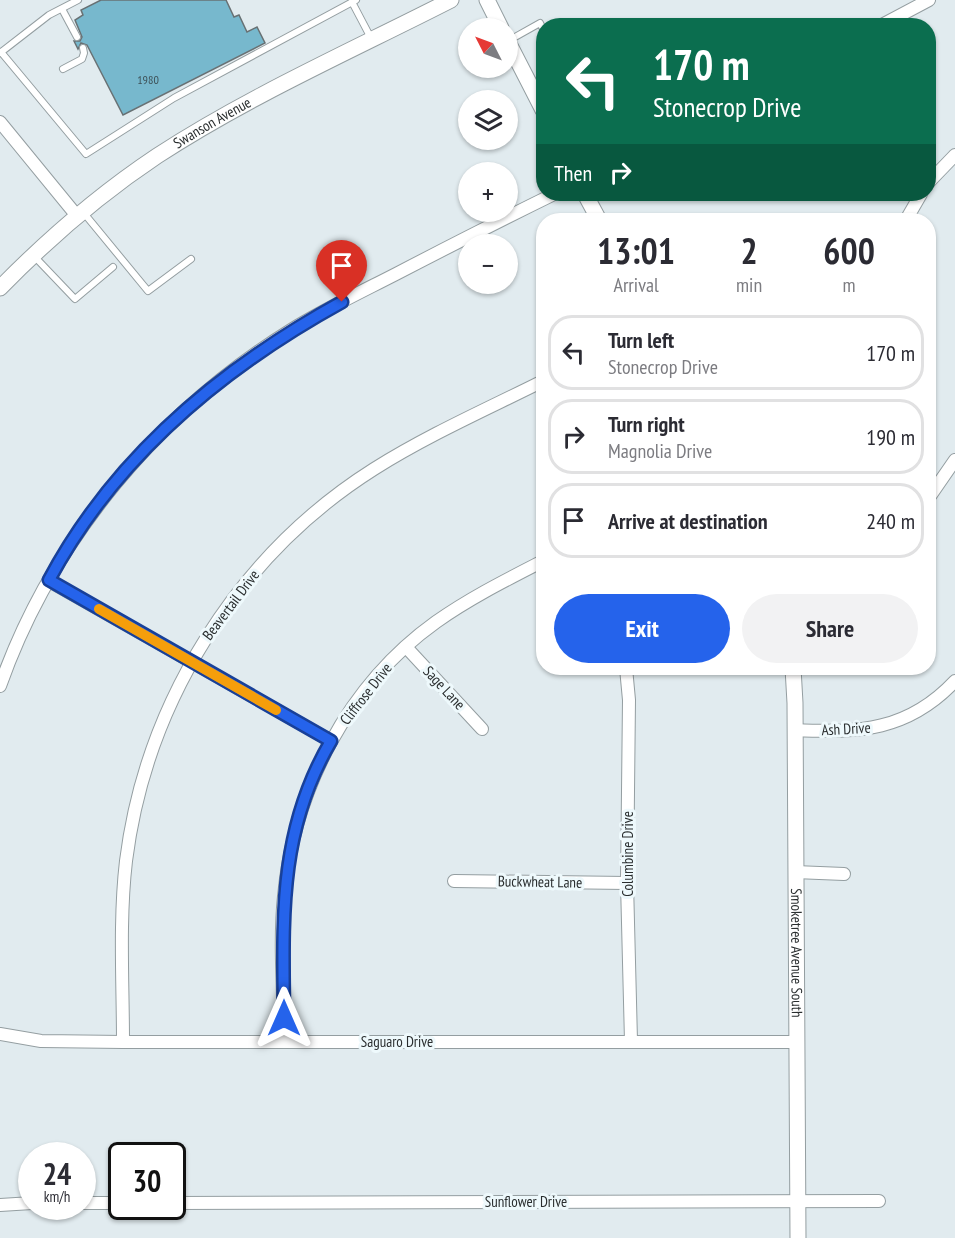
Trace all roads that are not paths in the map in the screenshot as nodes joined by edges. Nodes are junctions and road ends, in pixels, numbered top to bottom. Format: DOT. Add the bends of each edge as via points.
graph roads {
  1 [pos="78,0"];
  2 [pos="451,0"];
  3 [pos="487,0"];
  4 [pos="929,0"];
  5 [pos="354,1"];
  6 [pos="62,9"];
  7 [pos="496,18"];
  8 [pos="895,18"];
  9 [pos="536,25"];
  10 [pos="518,34"];
  11 [pos="77,37"];
  12 [pos="372,40"];
  13 [pos="83,48"];
  14 [pos="1,53"];
  15 [pos="518,61"];
  16 [pos="63,69"];
  17 [pos="536,96"];
  18 [pos="0,122"];
  19 [pos="955,155"];
  20 [pos="936,175"];
  21 [pos="540,201"];
  22 [pos="80,214"];
  23 [pos="32,255"];
  24 [pos="191,259"];
  25 [pos="113,267"];
  26 [pos="0,288"];
  27 [pos="536,384"];
  28 [pos="955,460"];
  29 [pos="936,488"];
  30 [pos="536,565"];
  31 [pos="49,580"];
  32 [pos="406,647"];
  33 [pos="191,662"];
  34 [pos="627,675"];
  35 [pos="793,675"];
  36 [pos="955,681"];
  37 [pos="0,686"];
  38 [pos="482,729"];
  39 [pos="795,730"];
  40 [pos="331,741"];
  41 [pos="795,872"];
  42 [pos="844,874"];
  43 [pos="454,881"];
  44 [pos="627,883"];
  45 [pos="0,1034"];
  46 [pos="631,1041"];
  47 [pos="123,1042"];
  48 [pos="284,1042"];
  49 [pos="795,1042"];
  50 [pos="879,1201"];
  51 [pos="798,1202"];
  52 [pos="186,1203"];
  53 [pos="18,1204"];
  54 [pos="0,1205"];
  55 [pos="798,1238"];
  1 -- 6 [label="lane"];
  2 -- 12 [label="street, Swanson Avenue"];
  3 -- 7 [label="street"];
  4 -- 8 [label="street"];
  5 -- 12 [label="lane"];
  5 -- 14 [label="lane" via="174,98 86,154"];
  6 -- 11 [label="lane"];
  6 -- 14 [label="lane"];
  9 -- 10 [label="lane"];
  12 -- 22 [label="street, Swanson Avenue" via="225,116 156,157"];
  13 -- 16 [label="lane" via="82,59"];
  15 -- 17 [label="street"];
  18 -- 22 [label="street"];
  19 -- 20 [label="street"];
  21 -- 31 [label="street" via="342,302 245,360 159,434 87,521"];
  22 -- 23 [label="street, Swanson Avenue"];
  22 -- 24 [label="lane" via="148,291"];
  23 -- 25 [label="lane" via="75,299"];
  23 -- 26 [label="street, Swanson Avenue"];
  27 -- 33 [label="street, Beavertail Drive" via="411,447 304,521 265,560 218,619"];
  28 -- 29 [label="street"];
  30 -- 32 [label="street, Cliffrose Drive" via="461,605"];
  31 -- 33 [label="street"];
  31 -- 37 [label="street"];
  32 -- 38 [label="street, Sage Lane"];
  32 -- 40 [label="street, Cliffrose Drive" via="365,691"];
  33 -- 40 [label="street"];
  33 -- 47 [label="street, Beavertail Drive" via="157,735 133,819 123,906"];
  34 -- 44 [label="street, Columbine Drive"];
  35 -- 39 [label="street, Smoketree Avenue South"];
  36 -- 39 [label="street, Ash Drive" via="917,712 882,726 845,732"];
  39 -- 41 [label="street, Smoketree Avenue South"];
  40 -- 48 [label="street, Cliffrose Drive" via="303,804 287,867"];
  41 -- 42 [label="street"];
  41 -- 49 [label="street, Smoketree Avenue South"];
  43 -- 44 [label="street, Buckwheat Lane"];
  44 -- 46 [label="street, Columbine Drive"];
  45 -- 47 [label="street, Saguaro Drive" via="41,1041"];
  46 -- 48 [label="street, Saguaro Drive"];
  46 -- 49 [label="street, Saguaro Drive"];
  47 -- 48 [label="street, Saguaro Drive"];
  49 -- 51 [label="street, Smoketree Avenue South"];
  50 -- 51 [label="street, Sunflower Drive"];
  51 -- 52 [label="street, Sunflower Drive"];
  51 -- 55 [label="street, Smoketree Avenue South"];
  53 -- 54 [label="street"];
}
